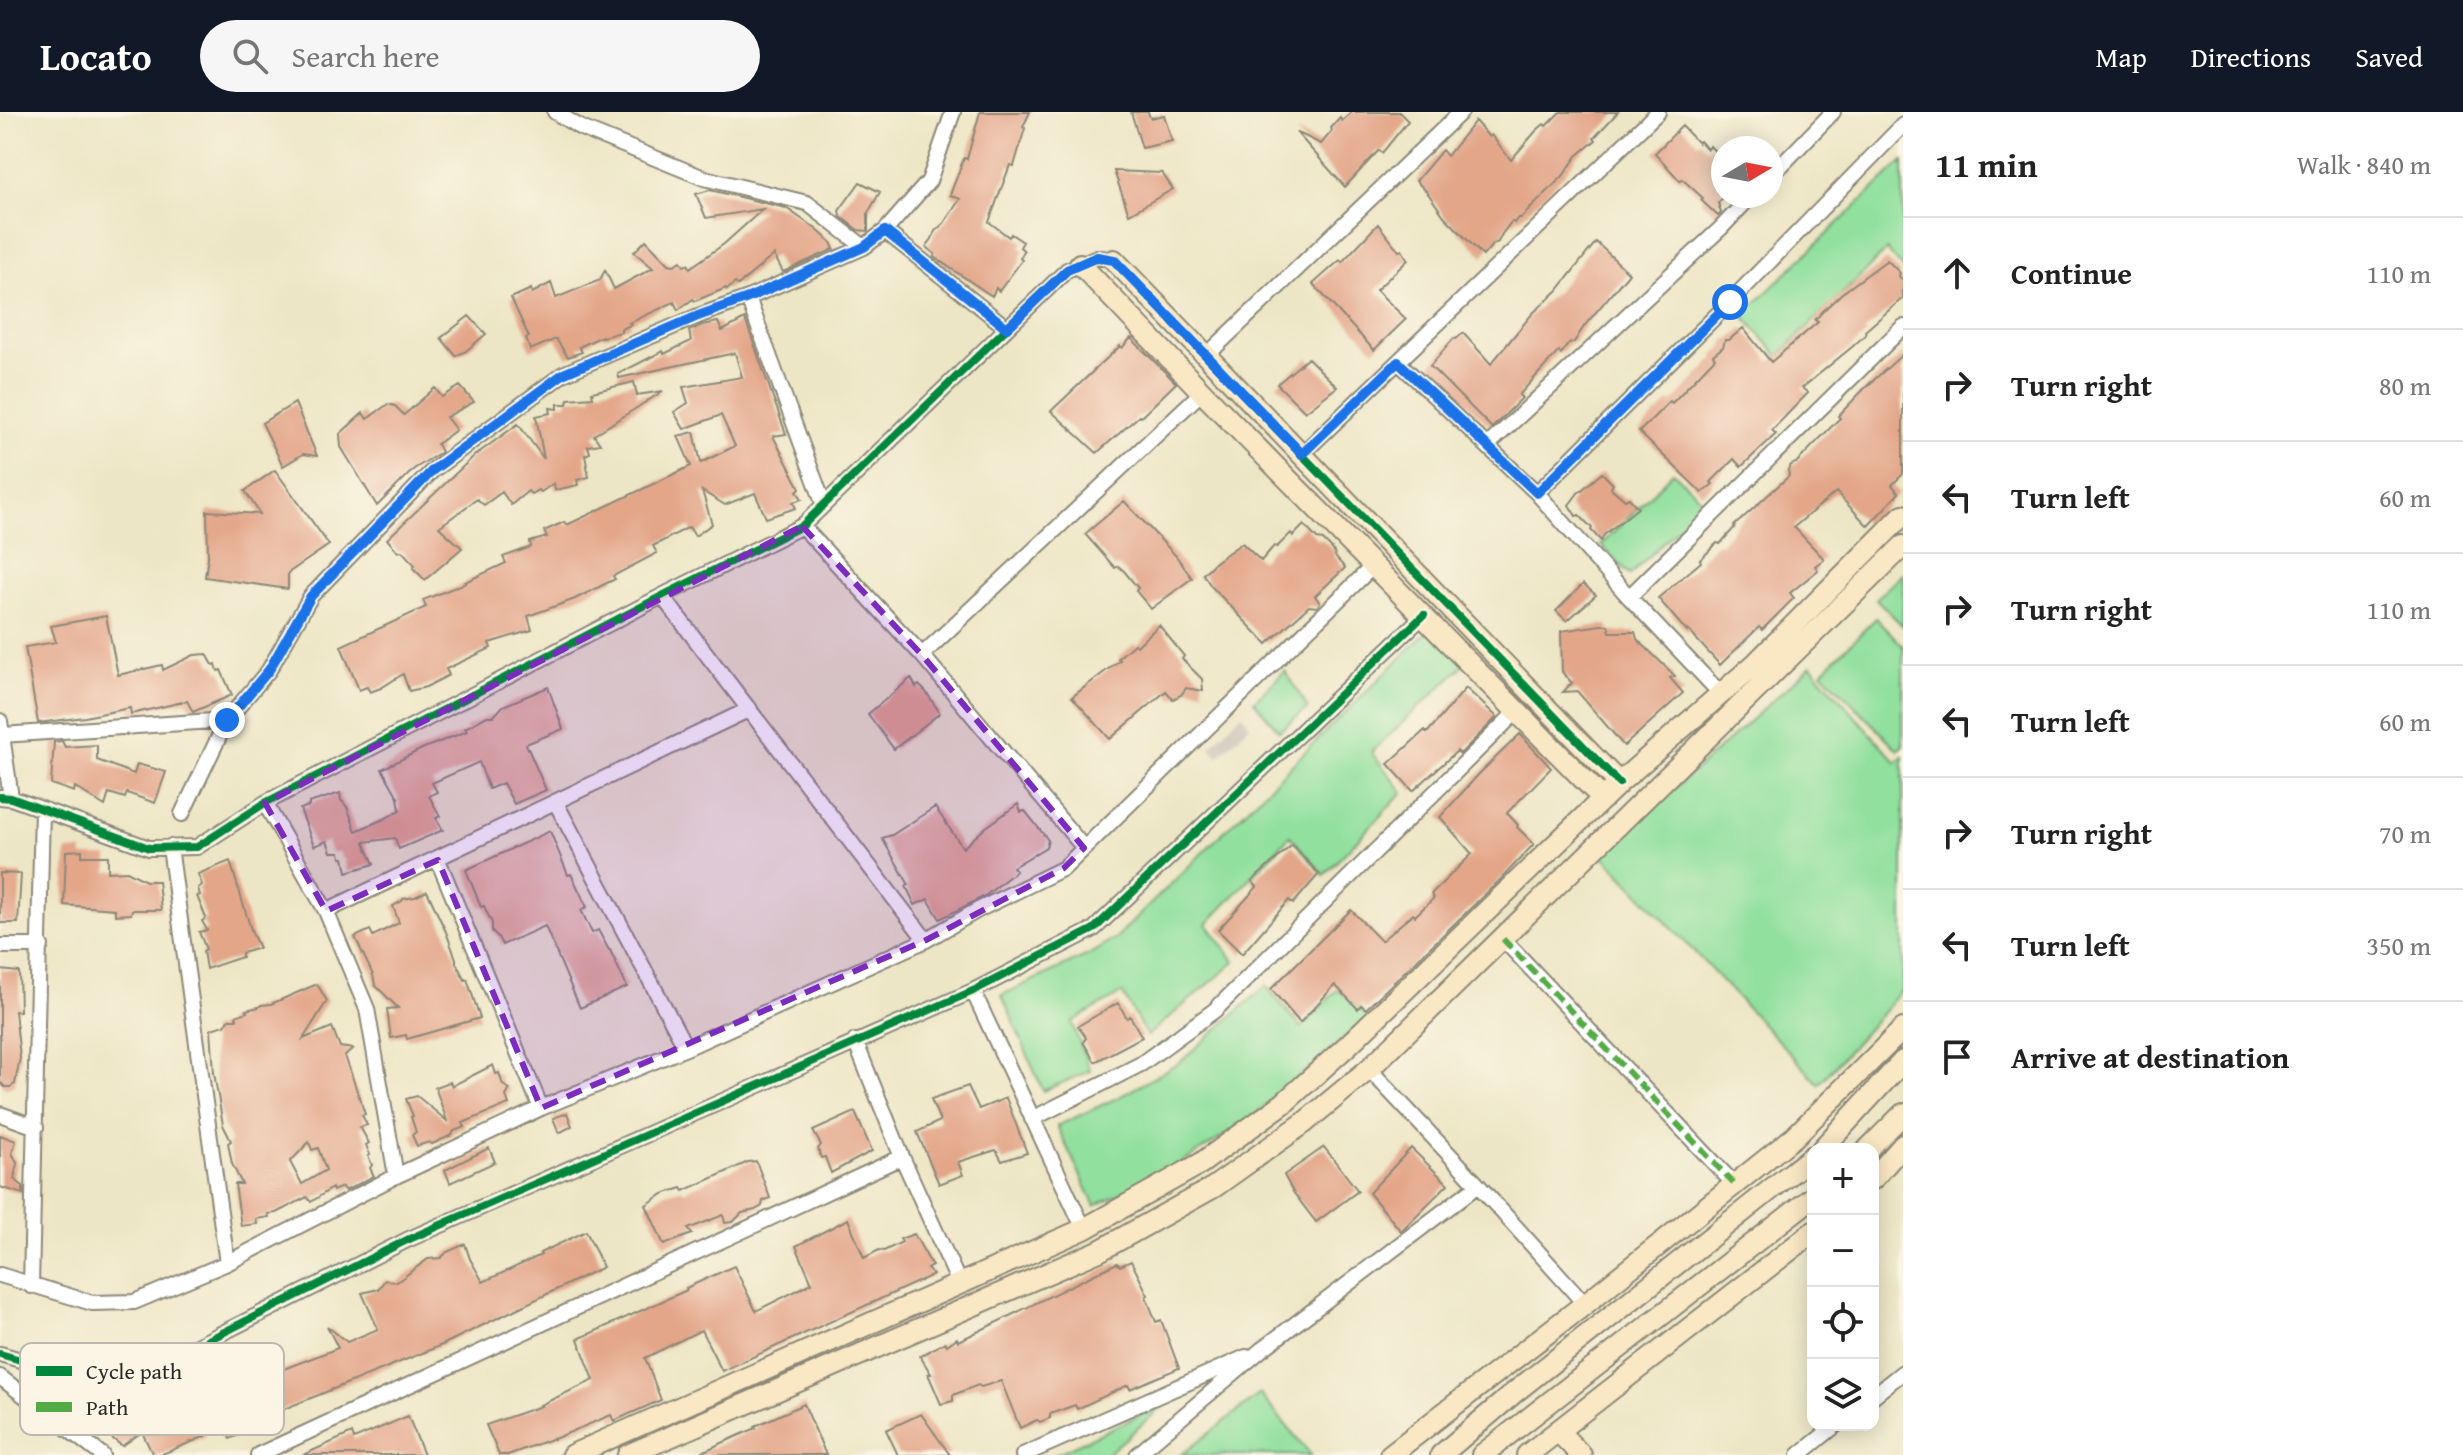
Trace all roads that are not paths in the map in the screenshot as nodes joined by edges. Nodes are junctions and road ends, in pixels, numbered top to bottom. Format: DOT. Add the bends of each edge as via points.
graph roads {
  1 [pos="555,112"];
  2 [pos="953,112"];
  3 [pos="1461,112"];
  4 [pos="1658,112"];
  5 [pos="1833,112"];
  6 [pos="1903,125"];
  7 [pos="1783,164"];
  8 [pos="1739,208"];
  9 [pos="885,231"];
  10 [pos="864,247"];
  11 [pos="1114,260"];
  12 [pos="1080,264"];
  13 [pos="748,298"];
  14 [pos="1903,327"];
  15 [pos="1007,328"];
  16 [pos="1207,355"];
  17 [pos="1398,362"];
  18 [pos="1202,392"];
  19 [pos="1488,445"];
  20 [pos="1302,454"];
  21 [pos="1537,493"];
  22 [pos="824,505"];
  23 [pos="1903,515"];
  24 [pos="802,526"];
  25 [pos="1903,546"];
  26 [pos="1374,565"];
  27 [pos="662,596"];
  28 [pos="1629,597"];
  29 [pos="1424,615"];
  30 [pos="922,655"];
  31 [pos="1720,693"];
  32 [pos="750,709"];
  33 [pos="1517,711"];
  34 [pos="227,720"];
  35 [pos="1,728"];
  36 [pos="1619,783"];
  37 [pos="6,798"];
  38 [pos="1603,799"];
  39 [pos="265,803"];
  40 [pos="556,803"];
  41 [pos="42,809"];
  42 [pos="182,814"];
  43 [pos="170,847"];
  44 [pos="1084,848"];
  45 [pos="438,860"];
  46 [pos="326,911"];
  47 [pos="1503,939"];
  48 [pos="926,940"];
  49 [pos="0,946"];
  50 [pos="41,946"];
  51 [pos="973,991"];
  52 [pos="1903,1029"];
  53 [pos="855,1041"];
  54 [pos="686,1048"];
  55 [pos="1903,1061"];
  56 [pos="1369,1069"];
  57 [pos="541,1108"];
  58 [pos="0,1114"];
  59 [pos="1903,1114"];
  60 [pos="1032,1119"];
  61 [pos="36,1127"];
  62 [pos="1828,1143"];
  63 [pos="1874,1143"];
  64 [pos="1903,1145"];
  65 [pos="902,1157"];
  66 [pos="1807,1161"];
  67 [pos="1879,1172"];
  68 [pos="396,1176"];
  69 [pos="1734,1184"];
  70 [pos="1478,1185"];
  71 [pos="1807,1202"];
  72 [pos="1084,1229"];
  73 [pos="1807,1237"];
  74 [pos="227,1263"];
  75 [pos="0,1275"];
  76 [pos="960,1285"];
  77 [pos="31,1286"];
  78 [pos="1585,1304"];
  79 [pos="202,1343"];
  80 [pos="1261,1350"];
  81 [pos="0,1354"];
  82 [pos="20,1360"];
  83 [pos="1903,1372"];
  84 [pos="0,1377"];
  85 [pos="1879,1391"];
  86 [pos="20,1392"];
  87 [pos="1558,1431"];
  88 [pos="1829,1431"];
  89 [pos="76,1435"];
  90 [pos="102,1455"];
  91 [pos="258,1455"];
  92 [pos="572,1455"];
  93 [pos="628,1455"];
  94 [pos="1023,1455"];
  95 [pos="1137,1455"];
  96 [pos="1390,1455"];
  97 [pos="1441,1455"];
  98 [pos="1482,1455"];
  99 [pos="1527,1455"];
  100 [pos="1581,1455"];
  101 [pos="1800,1455"];
  1 -- 10 [label="street" via="581,128 704,178 807,203"];
  2 -- 9 [label="street" via="929,181"];
  3 -- 16 [label="street"];
  4 -- 17 [label="street"];
  5 -- 7 [label="street"];
  6 -- 21 [label="street"];
  8 -- 19 [label="street"];
  9 -- 10 [label="street"];
  9 -- 15 [label="street"];
  10 -- 13 [label="street"];
  11 -- 12 [label="street" via="1097,257"];
  11 -- 16 [label="street"];
  12 -- 15 [label="street" via="1067,270"];
  12 -- 18 [label="street"];
  13 -- 22 [label="street"];
  13 -- 34 [label="street" via="563,374 433,470 311,596 269,670"];
  14 -- 28 [label="street"];
  15 -- 22 [label="street"];
  16 -- 20 [label="street"];
  17 -- 19 [label="street"];
  17 -- 20 [label="street"];
  18 -- 26 [label="street"];
  18 -- 30 [label="street"];
  19 -- 21 [label="street"];
  20 -- 36 [label="street"];
  21 -- 28 [label="street"];
  22 -- 24 [label="street"];
  23 -- 31 [label="street"];
  24 -- 27 [label="street"];
  24 -- 30 [label="street"];
  25 -- 47 [label="street"];
  26 -- 29 [label="street"];
  26 -- 44 [label="street"];
  27 -- 32 [label="street"];
  27 -- 39 [label="street"];
  28 -- 31 [label="street"];
  29 -- 33 [label="street"];
  29 -- 51 [label="street" via="1094,929"];
  30 -- 44 [label="street"];
  31 -- 36 [label="street"];
  32 -- 40 [label="street"];
  32 -- 48 [label="street"];
  33 -- 38 [label="street"];
  33 -- 60 [label="street" via="1215,1010 1141,1064"];
  34 -- 35 [label="street"];
  34 -- 42 [label="street"];
  35 -- 37 [label="street"];
  36 -- 38 [label="street"];
  37 -- 41 [label="street"];
  38 -- 72 [label="street" via="1284,1103 1200,1164"];
  39 -- 43 [label="street" via="197,847"];
  39 -- 46 [label="street"];
  40 -- 45 [label="street"];
  40 -- 54 [label="street"];
  41 -- 43 [label="street" via="149,848"];
  41 -- 50 [label="street"];
  43 -- 74 [label="street"];
  44 -- 48 [label="street" via="1064,868"];
  45 -- 46 [label="street"];
  45 -- 57 [label="street"];
  46 -- 68 [label="street" via="367,1009"];
  47 -- 56 [label="street"];
  47 -- 69 [label="street"];
  48 -- 54 [label="street"];
  49 -- 50 [label="street"];
  50 -- 61 [label="street"];
  51 -- 53 [label="street"];
  51 -- 60 [label="street"];
  52 -- 69 [label="street" via="1794,1137"];
  53 -- 65 [label="street"];
  53 -- 79 [label="street" via="407,1240"];
  54 -- 57 [label="street"];
  55 -- 62 [label="street"];
  56 -- 70 [label="street"];
  56 -- 93 [label="street" via="1214,1187 1099,1251"];
  57 -- 68 [label="street"];
  58 -- 61 [label="street"];
  59 -- 63 [label="street"];
  60 -- 72 [label="street"];
  61 -- 77 [label="street"];
  64 -- 67 [label="street"];
  65 -- 76 [label="street"];
  65 -- 91 [label="street"];
  66 -- 97 [label="street"];
  68 -- 74 [label="street"];
  69 -- 78 [label="street"];
  70 -- 78 [label="street"];
  70 -- 80 [label="street"];
  71 -- 98 [label="street"];
  72 -- 76 [label="street"];
  73 -- 87 [label="street"];
  74 -- 77 [label="street" via="134,1302 92,1303"];
  75 -- 77 [label="street"];
  76 -- 92 [label="street"];
  78 -- 96 [label="street"];
  80 -- 94 [label="street"];
  80 -- 95 [label="street"];
  81 -- 82 [label="street"];
  83 -- 85 [label="street"];
  84 -- 86 [label="street"];
  87 -- 99 [label="street"];
  87 -- 100 [label="street"];
  88 -- 101 [label="street"];
  89 -- 90 [label="street"];
}
